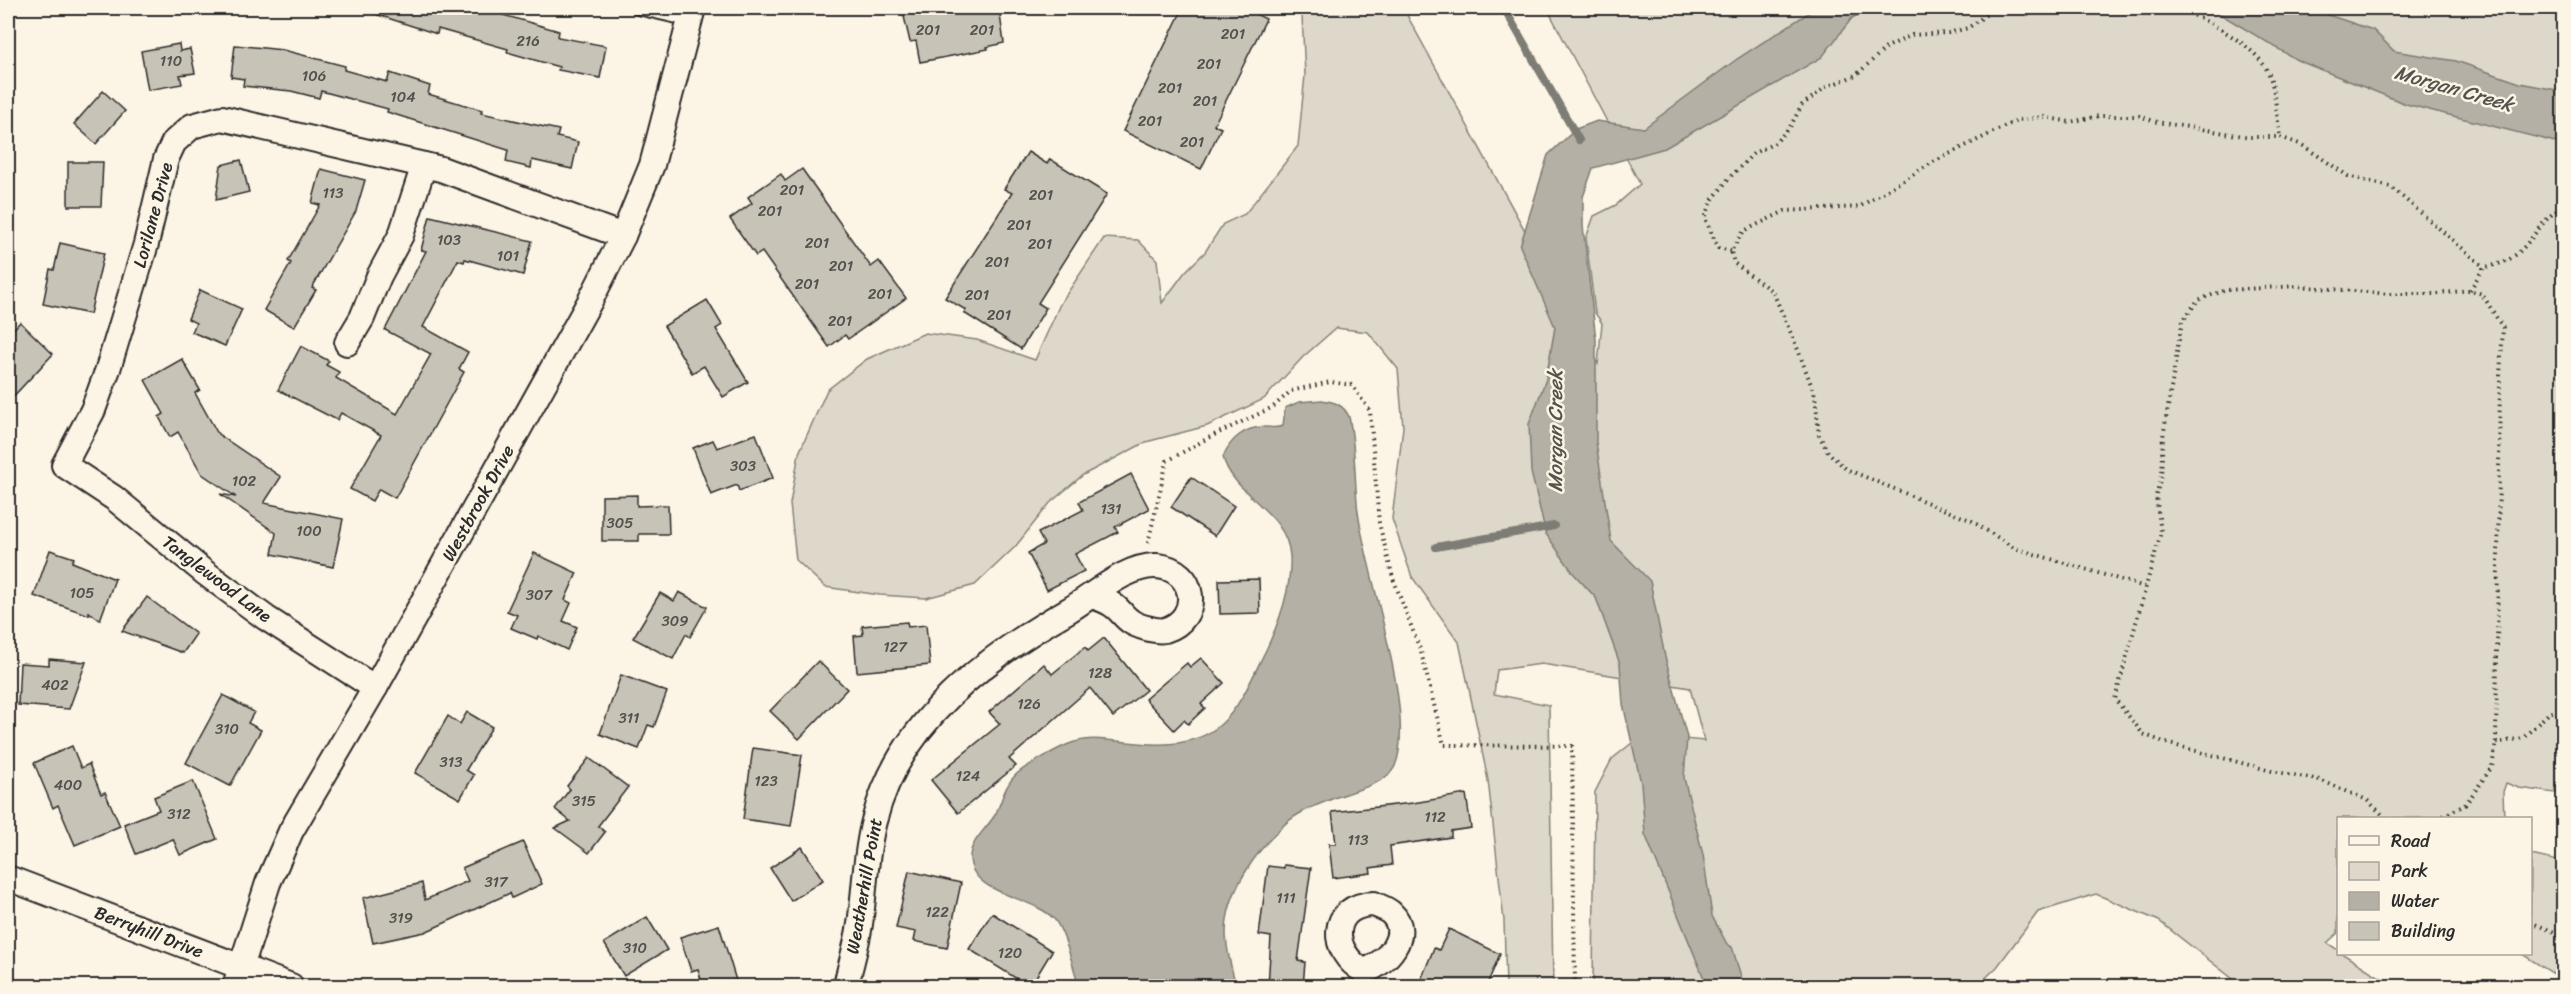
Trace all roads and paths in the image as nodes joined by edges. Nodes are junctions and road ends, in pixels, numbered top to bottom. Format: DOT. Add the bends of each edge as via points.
graph roads {
  1 [pos="638,8"];
  2 [pos="1995,8"];
  3 [pos="2178,8"];
  4 [pos="691,14"];
  5 [pos="2280,137"];
  6 [pos="424,165"];
  7 [pos="2564,206"];
  8 [pos="623,236"];
  9 [pos="1731,251"];
  10 [pos="2484,267"];
  11 [pos="2470,290"];
  12 [pos="347,343"];
  13 [pos="64,465"];
  14 [pos="1143,567"];
  15 [pos="2145,587"];
  16 [pos="1093,596"];
  17 [pos="375,688"];
  18 [pos="2564,709"];
  19 [pos="2496,743"];
  20 [pos="2384,817"];
  21 [pos="2442,817"];
  22 [pos="8,878"];
  23 [pos="2532,923"];
  24 [pos="2564,936"];
  25 [pos="238,977"];
  26 [pos="291,987"];
  27 [pos="846,987"];
  28 [pos="1575,987"];
  1 -- 4 [label="lane"];
  2 -- 9 [label="path" via="1968,28 1912,35 1887,47 1856,75 1826,87 1802,105 1775,143 1754,153 1713,199 1705,218 1709,232 1718,248"];
  3 -- 5 [label="path" via="2208,22 2261,58 2271,77"];
  4 -- 8 [label="street, Westbrook Drive" via="652,165"];
  5 -- 9 [label="path" via="2250,137 2139,116 2099,116 2070,122 2044,117 2018,120 1937,160 1859,207 1785,212 1744,231"];
  5 -- 10 [label="path" via="2302,145 2348,176 2391,187"];
  6 -- 8 [label="street, Lorilane Drive"];
  6 -- 12 [label="street" via="401,236"];
  6 -- 13 [label="street, Lorilane Drive" via="222,118 192,126 174,142 166,159 108,369 93,410"];
  7 -- 10 [label="path" via="2551,213 2510,261"];
  8 -- 17 [label="street, Westbrook Drive"];
  9 -- 15 [label="path" via="1734,263 1773,292 1815,395 1819,435 1828,452 1846,469 1972,521 2014,548"];
  10 -- 11 [label="path"];
  11 -- 15 [label="path" via="2389,294 2298,286 2226,290 2198,300 2182,322 2157,496 2161,532"];
  11 -- 19 [label="path" via="2482,294 2503,328"];
  13 -- 17 [label="street, Tanglewood Lane" via="114,498 204,573 266,618"];
  14 -- 16 [label="street, Weatherhill Point" via="1131,570"];
  14 -- 16 [label="street" via="1172,569 1185,579 1191,592 1189,608 1179,623 1162,631 1132,623 1112,604"];
  14 -- 28 [label="path" via="1167,461 1273,407 1291,391 1330,382 1352,385 1370,411 1379,523 1393,578 1421,652 1444,746 1572,746"];
  15 -- 20 [label="path" via="2115,699 2144,734 2271,771 2320,780 2367,800"];
  16 -- 27 [label="street, Weatherhill Point" via="1020,638 931,713 906,746 874,821 859,928"];
  17 -- 25 [label="street, Westbrook Drive" via="291,831 268,882"];
  18 -- 19 [label="path" via="2549,713 2523,738"];
  19 -- 21 [label="path" via="2492,767 2465,805"];
  22 -- 25 [label="street, Berryhill Drive"];
  23 -- 24 [label="path"];
  25 -- 26 [label="street, Berryhill Drive"];
}
